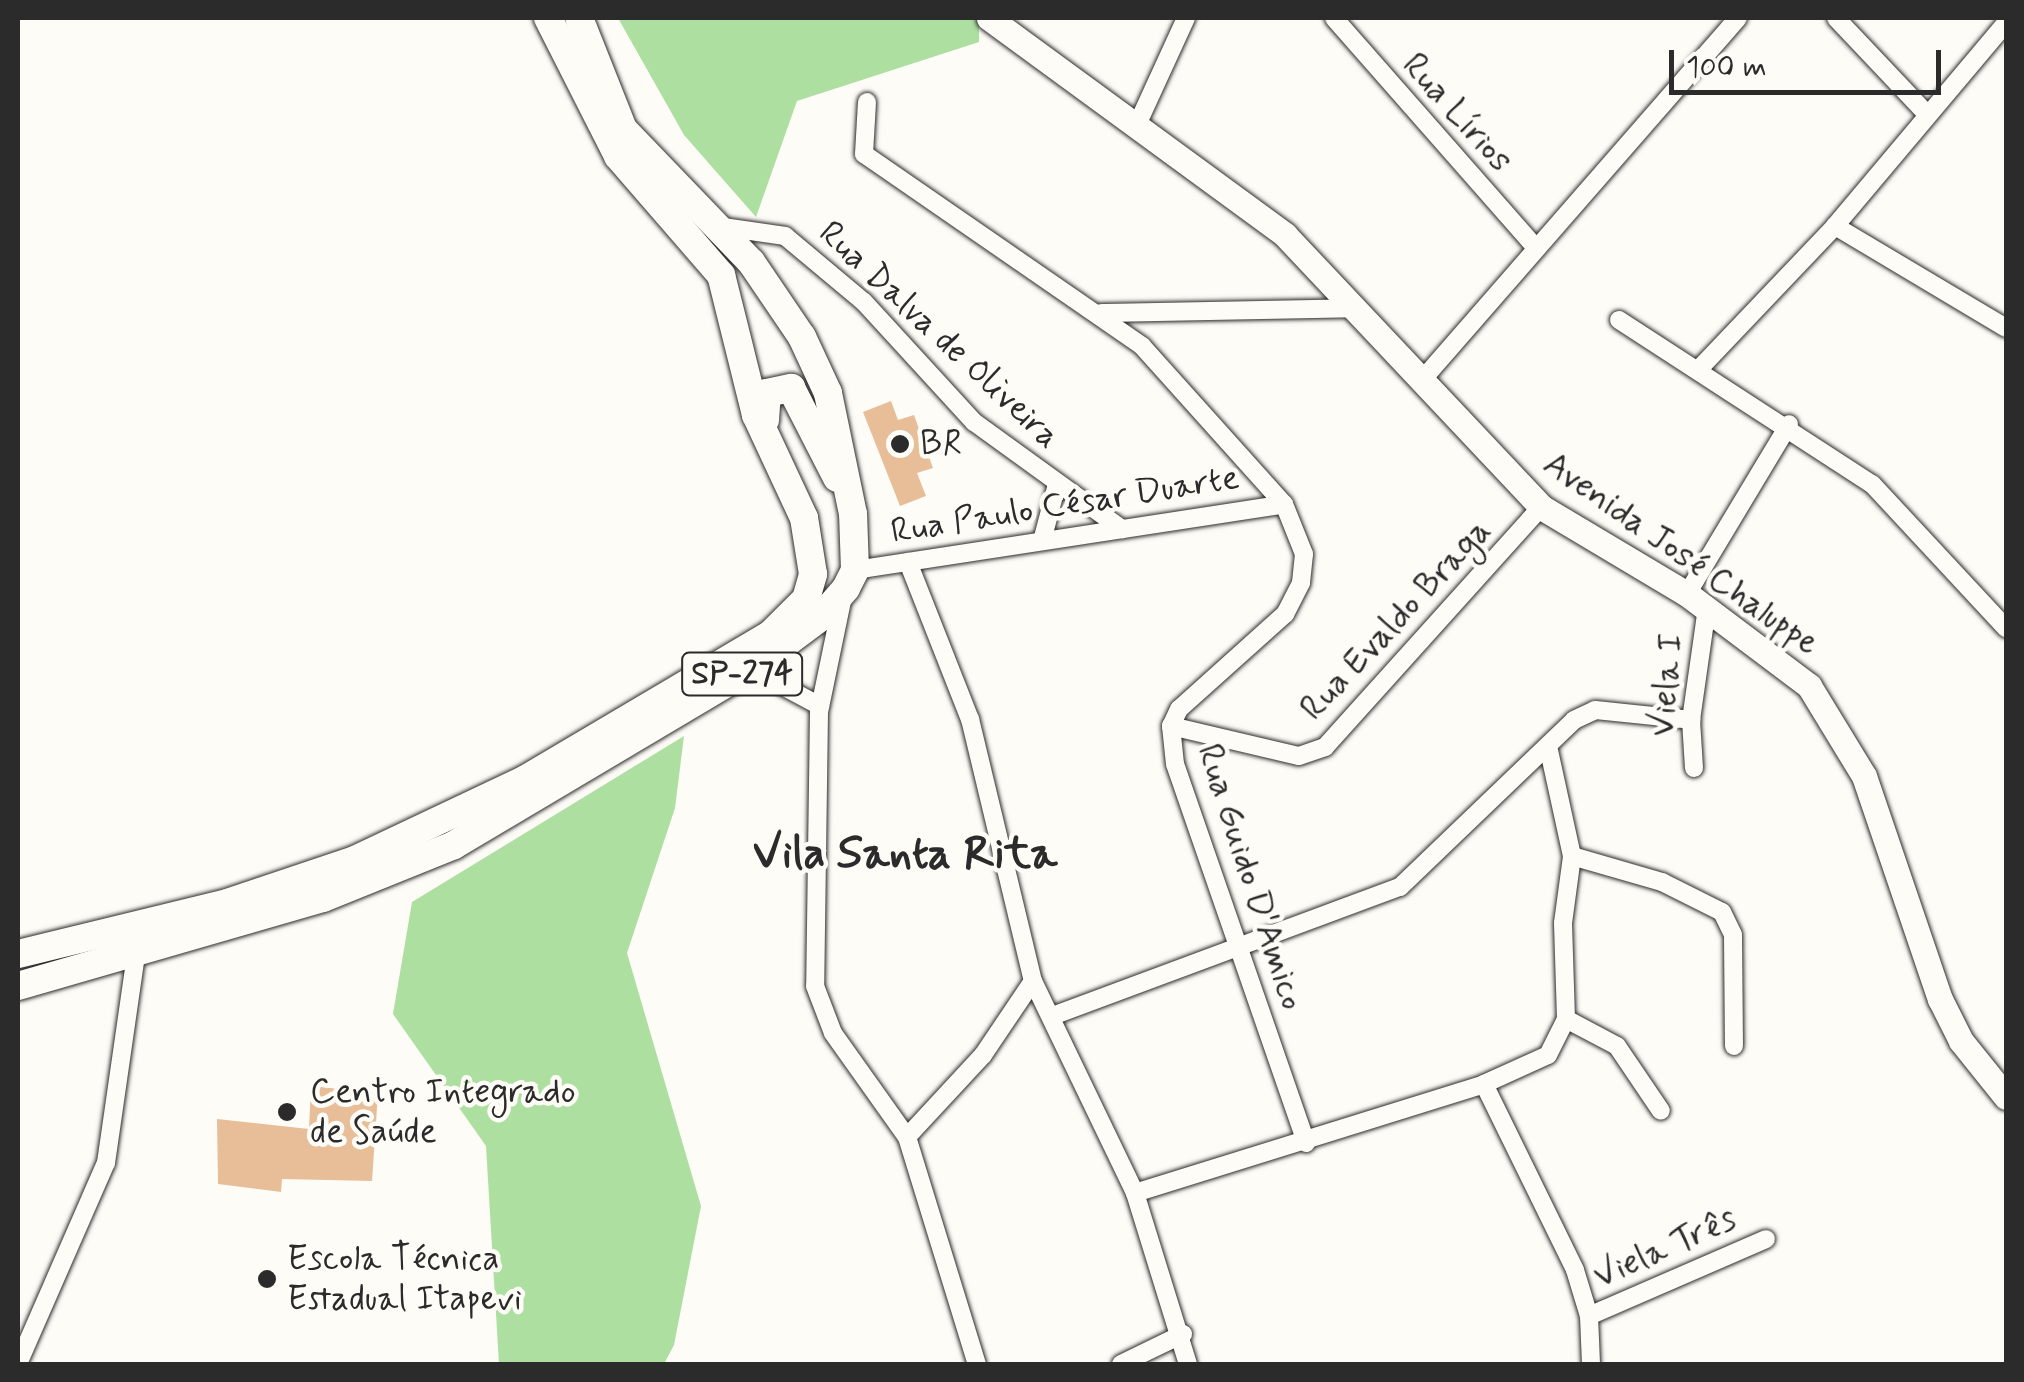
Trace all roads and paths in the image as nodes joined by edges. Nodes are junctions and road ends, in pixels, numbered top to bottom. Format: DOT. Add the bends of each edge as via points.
graph roads {
  1 [pos="548,18"];
  2 [pos="579,18"];
  3 [pos="990,18"];
  4 [pos="1186,18"];
  5 [pos="1334,18"];
  6 [pos="1738,18"];
  7 [pos="1836,18"];
  8 [pos="2006,24"];
  9 [pos="867,102"];
  10 [pos="1925,112"];
  11 [pos="1138,125"];
  12 [pos="716,226"];
  13 [pos="1834,226"];
  14 [pos="1536,248"];
  15 [pos="1357,308"];
  16 [pos="1101,312"];
  17 [pos="1619,320"];
  18 [pos="2005,323"];
  19 [pos="1698,370"];
  20 [pos="1423,379"];
  21 [pos="1789,424"];
  22 [pos="782,477"];
  23 [pos="1056,488"];
  24 [pos="849,496"];
  25 [pos="1284,504"];
  26 [pos="1541,507"];
  27 [pos="1122,529"];
  28 [pos="1042,541"];
  29 [pos="908,562"];
  30 [pos="851,579"];
  31 [pos="1697,601"];
  32 [pos="2006,628"];
  33 [pos="751,669"];
  34 [pos="820,706"];
  35 [pos="1691,720"];
  36 [pos="1170,726"];
  37 [pos="1548,746"];
  38 [pos="1694,768"];
  39 [pos="1572,856"];
  40 [pos="1236,946"];
  41 [pos="136,949"];
  42 [pos="18,954"];
  43 [pos="1033,981"];
  44 [pos="18,986"];
  45 [pos="1055,1015"];
  46 [pos="1566,1019"];
  47 [pos="1734,1046"];
  48 [pos="1484,1084"];
  49 [pos="2004,1093"];
  50 [pos="1661,1111"];
  51 [pos="907,1137"];
  52 [pos="1306,1144"];
  53 [pos="1135,1193"];
  54 [pos="1766,1239"];
  55 [pos="1589,1316"];
  56 [pos="1183,1334"];
  57 [pos="18,1364"];
  58 [pos="977,1364"];
  59 [pos="1121,1364"];
  60 [pos="1188,1364"];
  61 [pos="1591,1364"];
  1 -- 22 [label="main road, SP-274" via="618,156 721,275 756,415"];
  2 -- 12 [label="main road" via="623,130 664,181"];
  3 -- 11 [label="street, Avenida José Chaluppe"];
  4 -- 11 [label="street"];
  5 -- 14 [label="street, Rua Lírios"];
  6 -- 14 [label="street"];
  7 -- 10 [label="street"];
  8 -- 10 [label="street"];
  9 -- 16 [label="street, Rua Guido D'Amico" via="864,154"];
  10 -- 13 [label="street"];
  11 -- 15 [label="street, Avenida José Chaluppe" via="1284,236"];
  12 -- 23 [label="street, Rua Dalva de Oliveira" via="785,236 864,302 974,422"];
  12 -- 24 [label="main road" via="802,337 828,393"];
  13 -- 18 [label="street"];
  13 -- 19 [label="street"];
  14 -- 20 [label="street"];
  15 -- 16 [label="street"];
  15 -- 20 [label="street, Avenida José Chaluppe"];
  16 -- 25 [label="street, Rua Guido D'Amico" via="1225,430"];
  17 -- 19 [label="street"];
  19 -- 21 [label="street"];
  20 -- 26 [label="street, Avenida José Chaluppe"];
  21 -- 31 [label="street"];
  21 -- 32 [label="street" via="1872,484"];
  22 -- 24 [label="main road" via="760,407 780,387 800,399"];
  22 -- 42 [label="main road, SP-274" via="804,518 813,574 806,599 771,634 526,779 355,860 227,903"];
  23 -- 27 [label="street, Rua Dalva de Oliveira"];
  23 -- 28 [label="street, Rua Dalva de Oliveira"];
  24 -- 30 [label="main road"];
  25 -- 27 [label="street, Rua Paulo César Duarte"];
  25 -- 36 [label="street, Rua Guido D'Amico" via="1304,554 1301,584 1285,614"];
  26 -- 31 [label="street, Avenida José Chaluppe"];
  26 -- 36 [label="street, Rua Evaldo Braga" via="1325,746 1299,756"];
  27 -- 28 [label="street, Rua Paulo César Duarte"];
  28 -- 29 [label="street, Rua Paulo César Duarte"];
  29 -- 30 [label="street, Rua Paulo César Duarte"];
  29 -- 43 [label="street" via="970,719"];
  30 -- 33 [label="main road, SP-274" via="821,618"];
  30 -- 34 [label="street"];
  31 -- 35 [label="street, Viela I"];
  31 -- 49 [label="street, Avenida José Chaluppe" via="1810,686 1837,723 1864,776 1940,1000"];
  33 -- 34 [label="street"];
  33 -- 41 [label="main road, SP-274" via="454,844 323,898"];
  34 -- 51 [label="street" via="815,986 833,1033"];
  35 -- 37 [label="street" via="1595,710"];
  35 -- 38 [label="street, Viela I"];
  36 -- 40 [label="street, Rua Guido D'Amico" via="1175,764"];
  37 -- 39 [label="street"];
  37 -- 40 [label="street" via="1400,886"];
  39 -- 46 [label="street" via="1563,923"];
  39 -- 47 [label="street" via="1662,882 1722,912 1733,935"];
  40 -- 45 [label="street"];
  40 -- 52 [label="street, Rua Guido D'Amico"];
  41 -- 44 [label="main road, SP-274"];
  41 -- 57 [label="street" via="106,1163"];
  43 -- 45 [label="street"];
  43 -- 51 [label="street" via="982,1055"];
  45 -- 53 [label="street"];
  46 -- 48 [label="street" via="1548,1055"];
  46 -- 50 [label="street" via="1617,1046"];
  48 -- 52 [label="street"];
  48 -- 55 [label="street"];
  51 -- 58 [label="street"];
  52 -- 53 [label="street"];
  53 -- 56 [label="street"];
  54 -- 55 [label="street, Viela Três"];
  55 -- 61 [label="street"];
  56 -- 59 [label="street"];
  56 -- 60 [label="street"];
}
